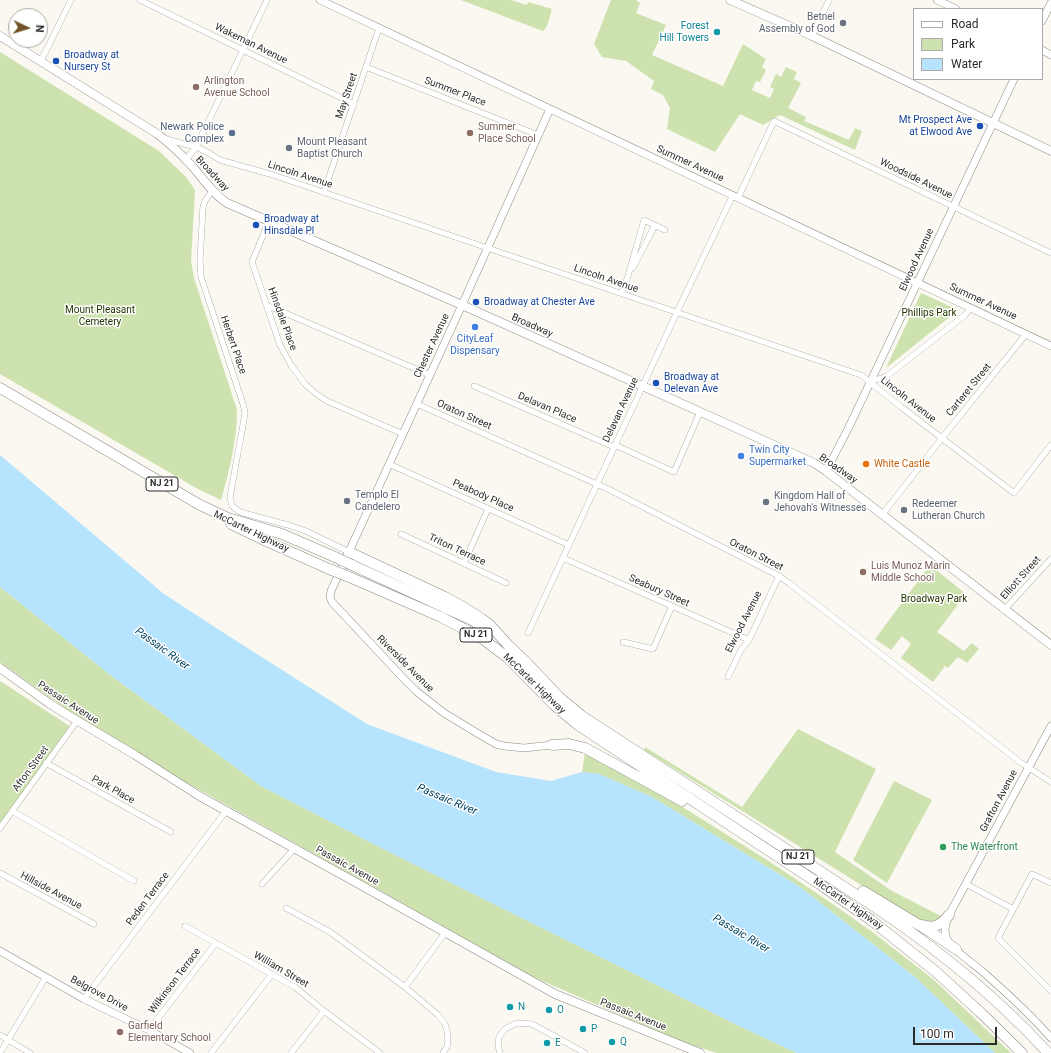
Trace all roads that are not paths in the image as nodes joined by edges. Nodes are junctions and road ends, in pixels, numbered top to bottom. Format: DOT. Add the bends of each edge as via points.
graph roads {
  1 [pos="71,0"];
  2 [pos="140,0"];
  3 [pos="267,0"];
  4 [pos="320,0"];
  5 [pos="730,0"];
  6 [pos="829,0"];
  7 [pos="937,0"];
  8 [pos="1051,2"];
  9 [pos="954,8"];
  10 [pos="1043,19"];
  11 [pos="379,28"];
  12 [pos="0,36"];
  13 [pos="812,36"];
  14 [pos="243,50"];
  15 [pos="40,61"];
  16 [pos="366,67"];
  17 [pos="1014,80"];
  18 [pos="354,104"];
  19 [pos="550,109"];
  20 [pos="774,121"];
  21 [pos="993,123"];
  22 [pos="538,134"];
  23 [pos="164,139"];
  24 [pos="196,147"];
  25 [pos="1051,151"];
  26 [pos="186,160"];
  27 [pos="212,191"];
  28 [pos="324,192"];
  29 [pos="736,196"];
  30 [pos="953,206"];
  31 [pos="269,221"];
  32 [pos="656,225"];
  33 [pos="665,230"];
  34 [pos="487,248"];
  35 [pos="1051,253"];
  36 [pos="627,279"];
  37 [pos="917,283"];
  38 [pos="622,293"];
  39 [pos="266,305"];
  40 [pos="462,305"];
  41 [pos="971,308"];
  42 [pos="677,312"];
  43 [pos="1026,334"];
  44 [pos="1051,346"];
  45 [pos="430,375"];
  46 [pos="870,382"];
  47 [pos="474,386"];
  48 [pos="642,386"];
  49 [pos="0,388"];
  50 [pos="417,404"];
  51 [pos="700,412"];
  52 [pos="403,434"];
  53 [pos="942,438"];
  54 [pos="1051,445"];
  55 [pos="614,446"];
  56 [pos="389,464"];
  57 [pos="826,471"];
  58 [pos="597,484"];
  59 [pos="488,509"];
  60 [pos="882,514"];
  61 [pos="401,534"];
  62 [pos="569,545"];
  63 [pos="349,552"];
  64 [pos="563,558"];
  65 [pos="1051,559"];
  66 [pos="464,563"];
  67 [pos="778,576"];
  68 [pos="506,583"];
  69 [pos="331,591"];
  70 [pos="672,606"];
  71 [pos="1005,609"];
  72 [pos="528,633"];
  73 [pos="749,640"];
  74 [pos="623,642"];
  75 [pos="1051,645"];
  76 [pos="508,646"];
  77 [pos="0,668"];
  78 [pos="728,677"];
  79 [pos="77,721"];
  80 [pos="1051,726"];
  81 [pos="552,745"];
  82 [pos="46,763"];
  83 [pos="1028,768"];
  84 [pos="1051,782"];
  85 [pos="12,811"];
  86 [pos="226,811"];
  87 [pos="0,828"];
  88 [pos="172,832"];
  89 [pos="294,849"];
  90 [pos="793,853"];
  91 [pos="778,856"];
  92 [pos="0,873"];
  93 [pos="134,881"];
  94 [pos="1051,883"];
  95 [pos="262,884"];
  96 [pos="966,884"];
  97 [pos="286,908"];
  98 [pos="1013,909"];
  99 [pos="949,915"];
  100 [pos="94,924"];
  101 [pos="916,924"];
  102 [pos="185,926"];
  103 [pos="445,933"];
  104 [pos="216,942"];
  105 [pos="956,949"];
  106 [pos="0,951"];
  107 [pos="272,974"];
  108 [pos="46,976"];
  109 [pos="405,986"];
  110 [pos="1051,991"];
  111 [pos="84,999"];
  112 [pos="324,1011"];
  113 [pos="149,1030"];
  114 [pos="0,1035"];
  115 [pos="1051,1038"];
  116 [pos="8,1040"];
  117 [pos="0,1053"];
  118 [pos="30,1053"];
  119 [pos="190,1053"];
  120 [pos="211,1053"];
  121 [pos="291,1053"];
  122 [pos="380,1053"];
  123 [pos="443,1053"];
  124 [pos="500,1053"];
  125 [pos="585,1053"];
  126 [pos="699,1053"];
  127 [pos="1022,1053"];
  128 [pos="1048,1053"];
  1 -- 15 [label="street"];
  2 -- 14 [label="street, Wakeman Avenue"];
  3 -- 14 [label="street"];
  4 -- 11 [label="street, Summer Avenue"];
  5 -- 13 [label="main road"];
  6 -- 13 [label="street"];
  7 -- 9 [label="street"];
  8 -- 10 [label="street"];
  11 -- 16 [label="street, May Street"];
  11 -- 19 [label="street, Summer Avenue"];
  12 -- 15 [label="main road, Broadway"];
  13 -- 21 [label="main road"];
  14 -- 18 [label="street, Wakeman Avenue"];
  14 -- 24 [label="street"];
  15 -- 23 [label="main road, Broadway"];
  16 -- 18 [label="street, May Street"];
  16 -- 22 [label="street, Summer Place"];
  17 -- 21 [label="street, Elwood Avenue"];
  18 -- 28 [label="street, May Street"];
  19 -- 22 [label="street, Chester Avenue"];
  19 -- 29 [label="street, Summer Avenue"];
  20 -- 29 [label="street, Delavan Avenue"];
  20 -- 30 [label="street, Woodside Avenue"];
  21 -- 25 [label="main road"];
  21 -- 30 [label="street, Elwood Avenue"];
  22 -- 34 [label="street, Chester Avenue"];
  23 -- 24 [label="street, Lincoln Avenue"];
  23 -- 26 [label="main road, Broadway"];
  24 -- 26 [label="street"];
  24 -- 28 [label="street, Lincoln Avenue" via="220,160"];
  26 -- 27 [label="main road, Broadway"];
  27 -- 31 [label="main road, Broadway" via="227,203"];
  27 -- 63 [label="street, Herbert Place" via="203,207 201,277 245,413 230,497 232,506 240,512 306,531"];
  28 -- 34 [label="street, Lincoln Avenue"];
  29 -- 37 [label="street, Summer Avenue"];
  29 -- 42 [label="street, Delavan Avenue"];
  30 -- 35 [label="street, Woodside Avenue"];
  30 -- 37 [label="street, Elwood Avenue"];
  31 -- 39 [label="street, Hinsdale Place" via="252,262"];
  31 -- 40 [label="main road, Broadway"];
  32 -- 33 [label="street"];
  32 -- 36 [label="street"];
  32 -- 36 [label="street" via="644,220"];
  34 -- 38 [label="street, Lincoln Avenue"];
  34 -- 40 [label="street, Chester Avenue"];
  36 -- 38 [label="street"];
  37 -- 41 [label="street, Summer Avenue"];
  37 -- 46 [label="street, Elwood Avenue"];
  38 -- 42 [label="street, Lincoln Avenue"];
  39 -- 45 [label="street"];
  39 -- 52 [label="street, Hinsdale Place" via="283,352 310,390 334,404"];
  40 -- 45 [label="street, Chester Avenue"];
  40 -- 48 [label="main road, Broadway"];
  41 -- 43 [label="street, Summer Avenue"];
  41 -- 46 [label="street" via="887,376"];
  42 -- 46 [label="street, Lincoln Avenue" via="857,373"];
  42 -- 48 [label="street, Delavan Avenue"];
  43 -- 44 [label="street, Summer Avenue"];
  43 -- 53 [label="street, Carteret Street"];
  45 -- 50 [label="street, Chester Avenue"];
  46 -- 53 [label="street, Lincoln Avenue"];
  46 -- 57 [label="street, Elwood Avenue"];
  47 -- 55 [label="street, Delavan Place"];
  48 -- 51 [label="main road, Broadway"];
  48 -- 55 [label="street, Delavan Avenue"];
  49 -- 76 [label="highway, McCarter Highway / NJ 21, bridge" via="200,505 228,518 269,530 335,557 474,621"];
  49 -- 91 [label="highway, McCarter Highway / NJ 21, bridge" via="257,537 441,617 483,639 508,658 553,704 578,725"];
  50 -- 52 [label="street, Chester Avenue"];
  50 -- 58 [label="street, Oraton Street"];
  51 -- 55 [label="street, Delavan Place" via="674,472"];
  51 -- 57 [label="main road, Broadway" via="814,463"];
  52 -- 56 [label="street, Chester Avenue"];
  53 -- 54 [label="street, Lincoln Avenue" via="1014,493"];
  53 -- 60 [label="street, Carteret Street"];
  55 -- 58 [label="street, Delavan Avenue"];
  56 -- 59 [label="street, Peabody Place"];
  56 -- 63 [label="street, Chester Avenue"];
  57 -- 60 [label="main road, Broadway"];
  58 -- 62 [label="street, Delavan Avenue"];
  58 -- 67 [label="street, Oraton Street"];
  59 -- 62 [label="street, Peabody Place"];
  59 -- 66 [label="street"];
  60 -- 71 [label="main road, Broadway"];
  61 -- 66 [label="street, Triton Terrace"];
  62 -- 64 [label="street, Delavan Avenue"];
  63 -- 69 [label="street, Chester Avenue"];
  63 -- 76 [label="highway" via="455,602 490,625"];
  64 -- 70 [label="street, Seabury Street"];
  64 -- 72 [label="street, Delavan Avenue"];
  65 -- 71 [label="street, Elliott Street"];
  66 -- 68 [label="street, Triton Terrace"];
  67 -- 73 [label="street, Elwood Avenue"];
  67 -- 83 [label="street, Oraton Street"];
  69 -- 81 [label="street, Riverside Avenue" via="331,600 340,611 416,691 444,713 496,744 524,748"];
  70 -- 73 [label="street, Seabury Street"];
  70 -- 74 [label="street" via="653,649"];
  71 -- 75 [label="main road, Broadway"];
  73 -- 78 [label="street, Elwood Avenue" via="741,650"];
  76 -- 90 [label="highway, NJ 21" via="527,662 559,697 582,716"];
  77 -- 79 [label="main road, Passaic Avenue"];
  79 -- 82 [label="street, Afton Street"];
  79 -- 86 [label="main road, Passaic Avenue"];
  80 -- 83 [label="street, Grafton Avenue"];
  81 -- 91 [label="highway" via="569,744 592,751"];
  82 -- 85 [label="street, Afton Street"];
  82 -- 88 [label="street, Park Place"];
  83 -- 84 [label="street, Oraton Street"];
  83 -- 96 [label="street, Grafton Avenue"];
  85 -- 87 [label="street, Afton Street"];
  85 -- 93 [label="street"];
  86 -- 89 [label="main road, Passaic Avenue"];
  86 -- 111 [label="street, Peden Terrace"];
  89 -- 95 [label="street"];
  89 -- 103 [label="main road, Passaic Avenue"];
  90 -- 101 [label="highway" via="858,888"];
  90 -- 128 [label="highway, NJ 21" via="946,957 1008,1012"];
  91 -- 127 [label="highway, McCarter Highway / NJ 21" via="860,912 919,957"];
  92 -- 100 [label="street, Hillside Avenue"];
  94 -- 98 [label="street" via="1032,874"];
  96 -- 98 [label="street"];
  96 -- 99 [label="street, Grafton Avenue"];
  97 -- 109 [label="street" via="330,932"];
  98 -- 110 [label="street" via="998,938"];
  99 -- 101 [label="highway" via="936,926"];
  99 -- 105 [label="street, Grafton Avenue" via="945,934 950,945"];
  101 -- 105 [label="highway"];
  102 -- 104 [label="street, William Street"];
  103 -- 109 [label="street"];
  103 -- 126 [label="main road, Passaic Avenue" via="555,994"];
  104 -- 107 [label="street, William Street"];
  104 -- 113 [label="street, Wilkinson Terrace"];
  105 -- 115 [label="street" via="1018,1004"];
  106 -- 108 [label="street, Belgrove Drive"];
  107 -- 112 [label="street, William Street" via="295,987"];
  107 -- 120 [label="street"];
  108 -- 111 [label="street, Belgrove Drive"];
  108 -- 116 [label="street"];
  109 -- 123 [label="street" via="445,1024 448,1040"];
  111 -- 113 [label="street, Belgrove Drive"];
  112 -- 121 [label="street"];
  112 -- 122 [label="street, William Street"];
  113 -- 119 [label="street, Belgrove Drive"];
  114 -- 116 [label="street"];
  116 -- 117 [label="street"];
  116 -- 118 [label="street"];
  124 -- 125 [label="street" via="499,1037 505,1029 517,1023 532,1024"];
}
